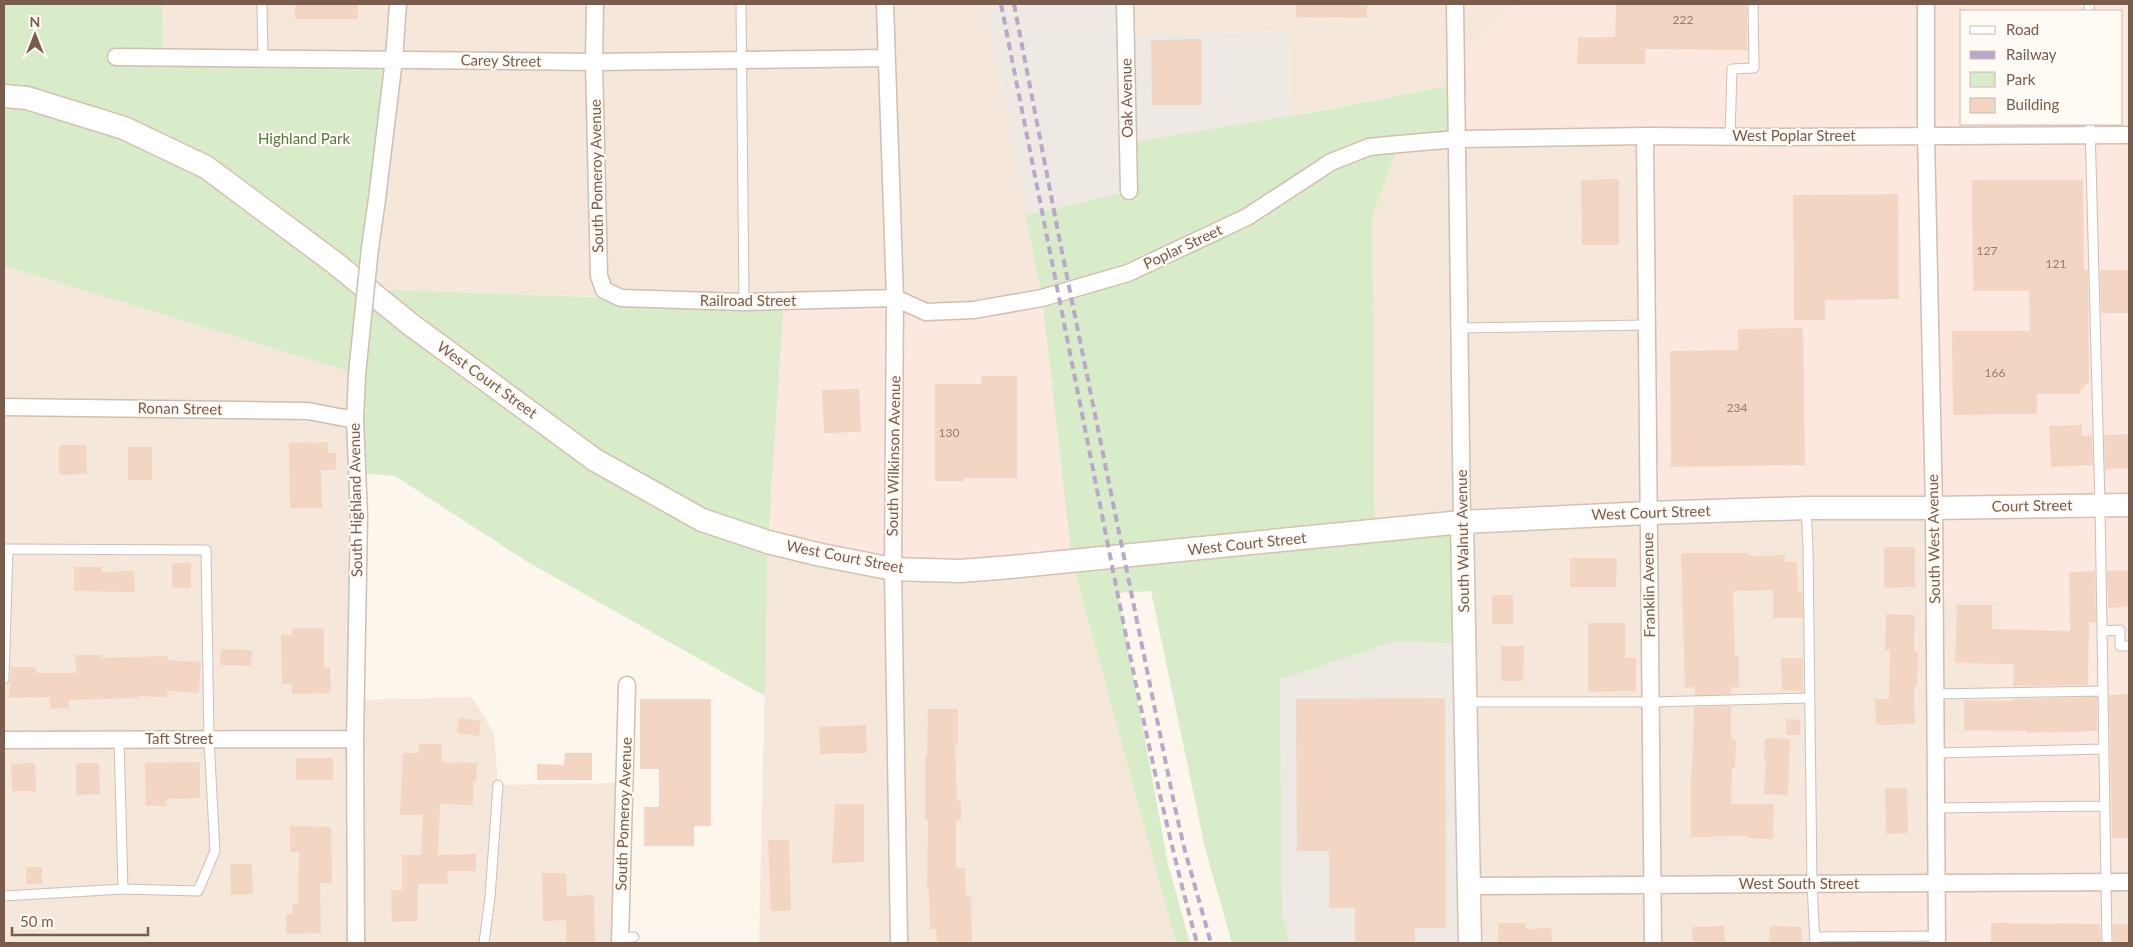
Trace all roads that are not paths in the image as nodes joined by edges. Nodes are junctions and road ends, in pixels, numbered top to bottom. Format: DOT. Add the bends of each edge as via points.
graph roads {
  1 [pos="262,4"];
  2 [pos="398,4"];
  3 [pos="595,4"];
  4 [pos="741,4"];
  5 [pos="885,4"];
  6 [pos="1125,4"];
  7 [pos="1456,4"];
  8 [pos="1753,4"];
  9 [pos="1926,4"];
  10 [pos="116,57"];
  11 [pos="263,58"];
  12 [pos="887,58"];
  13 [pos="394,59"];
  14 [pos="742,60"];
  15 [pos="594,62"];
  16 [pos="4,96"];
  17 [pos="2090,129"];
  18 [pos="2129,134"];
  19 [pos="1926,135"];
  20 [pos="1645,136"];
  21 [pos="1730,137"];
  22 [pos="1458,139"];
  23 [pos="1130,192"];
  24 [pos="604,290"];
  25 [pos="895,298"];
  26 [pos="744,302"];
  27 [pos="1648,325"];
  28 [pos="1460,328"];
  29 [pos="4,407"];
  30 [pos="355,420"];
  31 [pos="2100,505"];
  32 [pos="2129,505"];
  33 [pos="1806,508"];
  34 [pos="1934,508"];
  35 [pos="1648,513"];
  36 [pos="1462,522"];
  37 [pos="6,549"];
  38 [pos="893,569"];
  39 [pos="2102,631"];
  40 [pos="2129,646"];
  41 [pos="4,679"];
  42 [pos="627,684"];
  43 [pos="2102,691"];
  44 [pos="1935,694"];
  45 [pos="1809,698"];
  46 [pos="1465,702"];
  47 [pos="1650,702"];
  48 [pos="119,739"];
  49 [pos="209,739"];
  50 [pos="355,739"];
  51 [pos="4,740"];
  52 [pos="2104,749"];
  53 [pos="1935,753"];
  54 [pos="498,785"];
  55 [pos="2104,806"];
  56 [pos="1935,808"];
  57 [pos="2106,882"];
  58 [pos="2129,882"];
  59 [pos="1812,884"];
  60 [pos="1936,884"];
  61 [pos="1652,885"];
  62 [pos="1468,886"];
  63 [pos="123,889"];
  64 [pos="4,896"];
  65 [pos="625,939"];
  66 [pos="1815,940"];
  67 [pos="1937,940"];
  68 [pos="356,943"];
  69 [pos="484,943"];
  70 [pos="899,943"];
  71 [pos="1470,943"];
  72 [pos="1654,943"];
  73 [pos="2107,943"];
  1 -- 11 [label="lane"];
  2 -- 13 [label="street, South Highland Avenue"];
  3 -- 15 [label="street, South Pomeroy Avenue"];
  4 -- 14 [label="lane"];
  5 -- 12 [label="street, South Wilkinson Avenue"];
  6 -- 23 [label="street, Oak Avenue"];
  7 -- 22 [label="street, South Walnut Avenue"];
  8 -- 21 [label="lane" via="1754,68 1732,69"];
  9 -- 19 [label="street, South West Avenue"];
  10 -- 11 [label="street, Carey Street"];
  11 -- 13 [label="street, Carey Street"];
  12 -- 14 [label="street, Carey Street"];
  12 -- 25 [label="street, South Wilkinson Avenue"];
  13 -- 15 [label="street, Carey Street"];
  13 -- 30 [label="street, South Highland Avenue, bridge" via="368,266"];
  14 -- 15 [label="street, Carey Street"];
  14 -- 26 [label="lane"];
  15 -- 24 [label="street, South Pomeroy Avenue" via="599,276"];
  16 -- 38 [label="main road, West Court Street" via="27,98 124,128 206,167 335,263 410,324 595,460 702,520 768,542"];
  17 -- 18 [label="street, West Poplar Street"];
  17 -- 19 [label="street, West Poplar Street"];
  17 -- 31 [label="lane"];
  19 -- 21 [label="street, West Poplar Street"];
  19 -- 34 [label="street, South West Avenue"];
  20 -- 21 [label="street, West Poplar Street"];
  20 -- 22 [label="street, West Poplar Street"];
  20 -- 27 [label="street, Franklin Avenue"];
  22 -- 25 [label="street, Poplar Street" via="1361,150 1331,162 1247,217 1128,273 1042,298 974,310 926,312"];
  22 -- 28 [label="street, South Walnut Avenue"];
  24 -- 26 [label="street, Railroad Street" via="621,298"];
  25 -- 26 [label="street, Railroad Street"];
  25 -- 38 [label="street, South Wilkinson Avenue"];
  27 -- 28 [label="lane"];
  27 -- 35 [label="street, Franklin Avenue"];
  28 -- 36 [label="street, South Walnut Avenue"];
  29 -- 30 [label="street, Ronan Street" via="308,411"];
  30 -- 50 [label="street, South Highland Avenue" via="359,516"];
  31 -- 32 [label="main road, Court Street"];
  31 -- 34 [label="main road, Court Street"];
  31 -- 39 [label="lane"];
  33 -- 34 [label="main road, West Court Street"];
  33 -- 35 [label="main road, West Court Street"];
  33 -- 45 [label="lane"];
  34 -- 44 [label="street, South West Avenue"];
  35 -- 36 [label="main road, West Court Street"];
  35 -- 47 [label="street, Franklin Avenue"];
  36 -- 38 [label="main road, West Court Street" via="1011,567 960,571"];
  36 -- 46 [label="main road, South Walnut Avenue"];
  37 -- 41 [label="lane"];
  37 -- 49 [label="lane" via="206,550"];
  38 -- 70 [label="street, South Wilkinson Avenue"];
  39 -- 40 [label="lane" via="2120,630 2120,646"];
  39 -- 43 [label="lane"];
  42 -- 65 [label="street, South Pomeroy Avenue"];
  43 -- 44 [label="lane"];
  43 -- 52 [label="lane"];
  44 -- 53 [label="street, South West Avenue"];
  45 -- 47 [label="lane"];
  45 -- 59 [label="lane"];
  46 -- 47 [label="lane"];
  46 -- 62 [label="main road, South Walnut Avenue"];
  47 -- 61 [label="street, Franklin Avenue"];
  48 -- 49 [label="street, Taft Street"];
  48 -- 51 [label="street, Taft Street"];
  48 -- 63 [label="lane"];
  49 -- 50 [label="street, Taft Street"];
  49 -- 63 [label="lane" via="215,852 198,890"];
  50 -- 68 [label="street, South Highland Avenue"];
  52 -- 53 [label="lane"];
  52 -- 55 [label="lane"];
  53 -- 56 [label="street, South West Avenue"];
  54 -- 69 [label="lane"];
  55 -- 56 [label="lane"];
  55 -- 57 [label="lane"];
  56 -- 60 [label="street, South West Avenue"];
  57 -- 58 [label="street, West South Street"];
  57 -- 60 [label="street, West South Street"];
  57 -- 73 [label="lane"];
  59 -- 60 [label="street, West South Street"];
  59 -- 61 [label="street, West South Street"];
  59 -- 66 [label="lane"];
  60 -- 67 [label="street, South West Avenue"];
  61 -- 62 [label="street, West South Street"];
  61 -- 72 [label="street, Franklin Avenue"];
  62 -- 71 [label="main road, South Walnut Avenue"];
  63 -- 64 [label="lane"];
  66 -- 67 [label="lane"];
}
